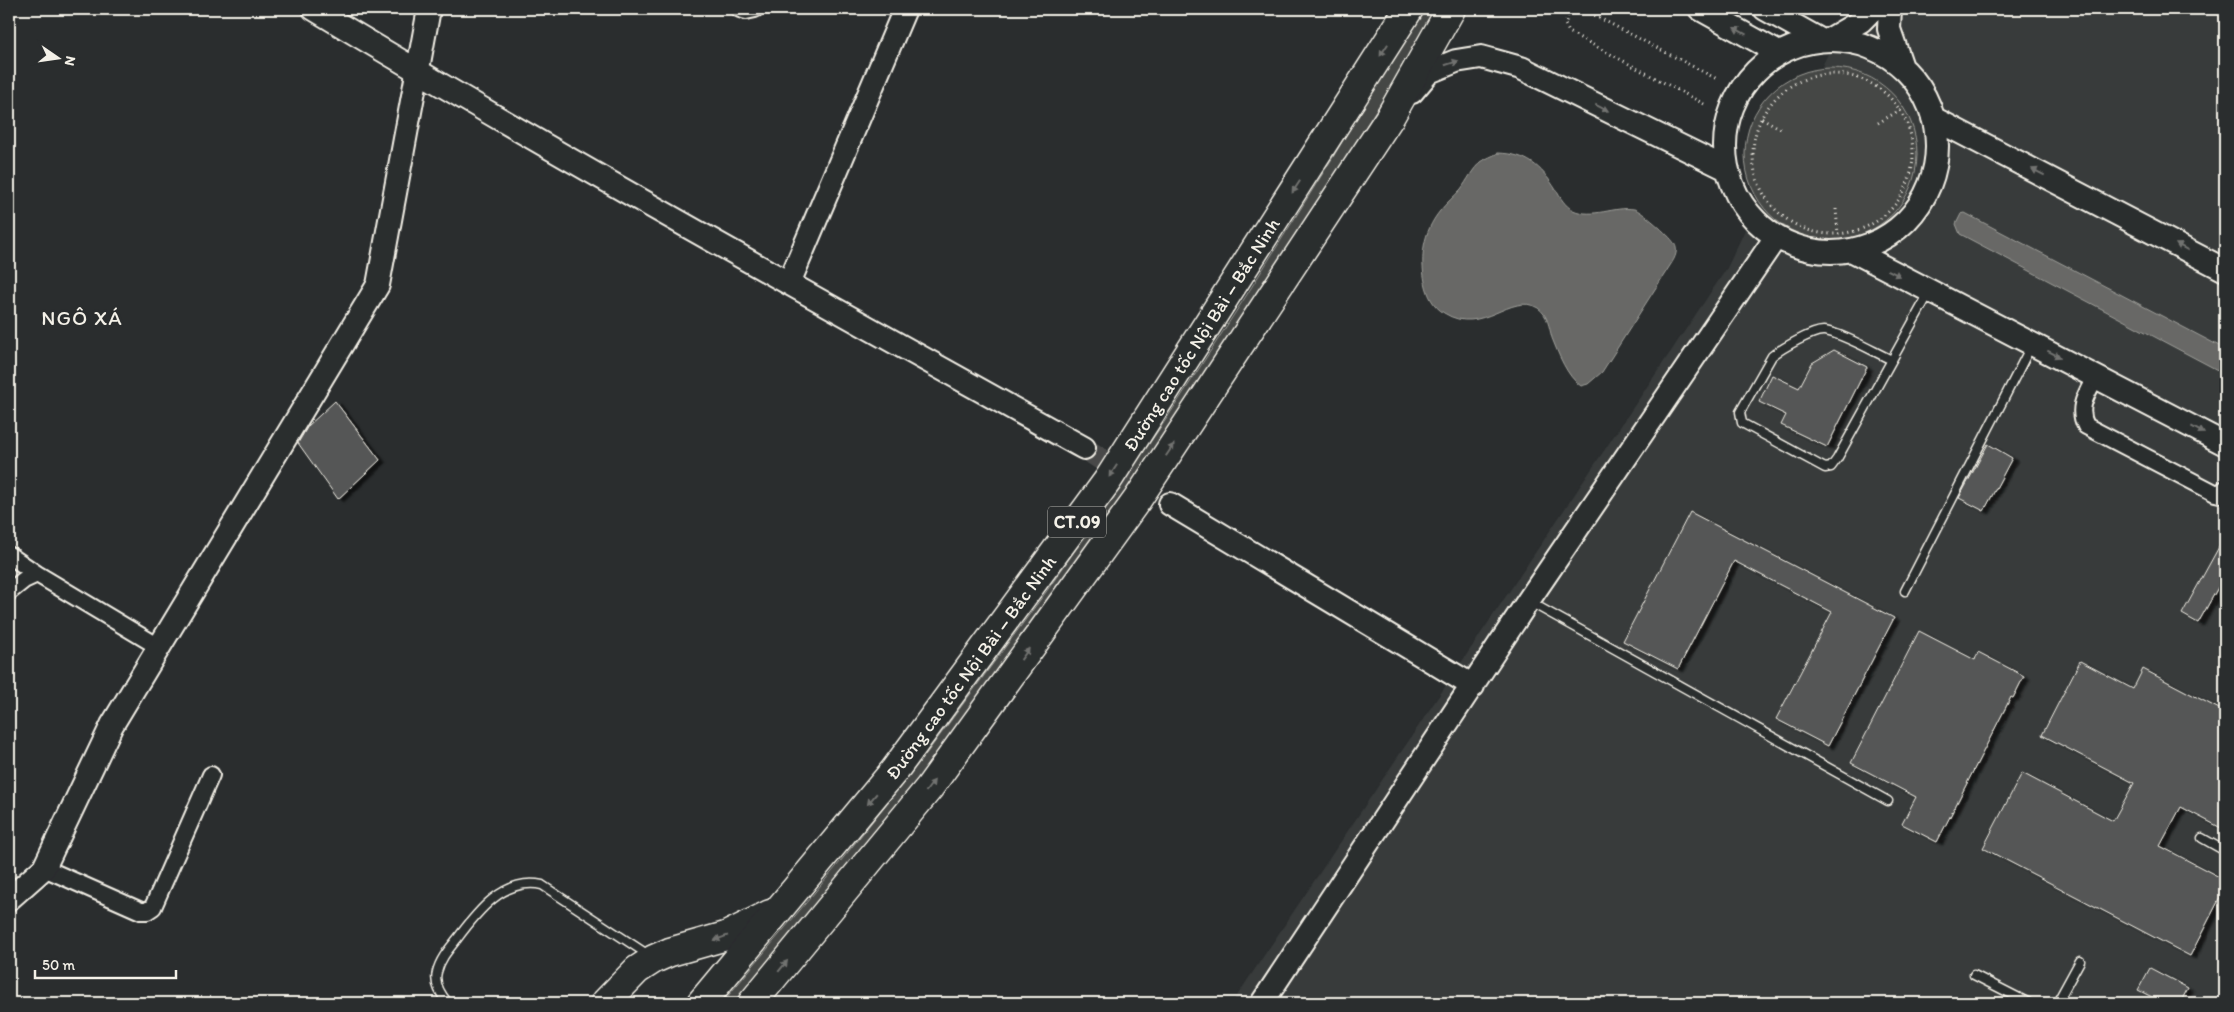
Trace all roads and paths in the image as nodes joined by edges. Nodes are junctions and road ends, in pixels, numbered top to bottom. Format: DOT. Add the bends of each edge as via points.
graph roads {
  1 [pos="314,9"];
  2 [pos="429,9"];
  3 [pos="740,9"];
  4 [pos="755,9"];
  5 [pos="905,9"];
  6 [pos="1409,9"];
  7 [pos="1451,9"];
  8 [pos="1700,9"];
  9 [pos="1765,9"];
  10 [pos="1874,9"];
  11 [pos="1890,9"];
  12 [pos="1825,39"];
  13 [pos="1779,53"];
  14 [pos="1902,67"];
  15 [pos="417,71"];
  16 [pos="1717,79"];
  17 [pos="1704,104"];
  18 [pos="1900,110"];
  19 [pos="1390,117"];
  20 [pos="1762,118"];
  21 [pos="1933,118"];
  22 [pos="1878,123"];
  23 [pos="1783,130"];
  24 [pos="1727,170"];
  25 [pos="1836,209"];
  26 [pos="1776,237"];
  27 [pos="1844,242"];
  28 [pos="2225,270"];
  29 [pos="788,284"];
  30 [pos="1930,292"];
  31 [pos="2032,343"];
  32 [pos="1892,360"];
  33 [pos="2096,376"];
  34 [pos="2225,444"];
  35 [pos="1084,448"];
  36 [pos="2225,489"];
  37 [pos="1170,504"];
  38 [pos="9,555"];
  39 [pos="37,574"];
  40 [pos="1905,591"];
  41 [pos="9,592"];
  42 [pos="1528,601"];
  43 [pos="159,646"];
  44 [pos="1473,686"];
  45 [pos="211,775"];
  46 [pos="1888,801"];
  47 [pos="2202,838"];
  48 [pos="2225,851"];
  49 [pos="44,868"];
  50 [pos="9,899"];
  51 [pos="780,908"];
  52 [pos="654,959"];
  53 [pos="2080,961"];
  54 [pos="1974,976"];
  55 [pos="448,1003"];
  56 [pos="606,1003"];
  57 [pos="701,1003"];
  58 [pos="752,1003"];
  59 [pos="1262,1003"];
  60 [pos="2029,1003"];
  61 [pos="2058,1003"];
  1 -- 15 [label="street"];
  2 -- 15 [label="street"];
  3 -- 4 [label="street"];
  5 -- 29 [label="street"];
  6 -- 51 [label="highway, Đường cao tốc Nội Bài – Bắc Ninh / CT.09, one-way" via="1108,480 894,772"];
  7 -- 19 [label="highway, Đường cao tốc Nội Bài – Bắc Ninh / CT.09"];
  13 -- 8 [label="street, one-way"];
  9 -- 12 [label="street"];
  10 -- 12 [label="street" via="1861,21"];
  11 -- 14 [label="street" via="1889,29"];
  12 -- 13 [label="street" via="1804,42"];
  12 -- 14 [label="street" via="1843,39 1869,46"];
  13 -- 24 [label="street" via="1751,75 1734,101 1725,130"];
  14 -- 21 [label="street" via="1921,89"];
  15 -- 29 [label="street"];
  15 -- 43 [label="street" via="378,285"];
  16 -- 17 [label="path" via="1586,11 1577,10 1568,16 1565,24 1569,32"];
  18 -- 20 [label="path" via="1885,93 1866,80 1832,73 1810,77 1790,86 1772,101"];
  18 -- 22 [label="path"];
  18 -- 27 [label="path" via="1909,130 1912,153 1911,170 1903,192 1889,210 1876,221 1855,230"];
  19 -- 24 [label="street, one-way" via="1428,72 1456,61 1481,57 1522,68"];
  58 -- 19 [label="highway, Đường cao tốc Nội Bài – Bắc Ninh / CT.09, one-way" via="929,788 1136,500"];
  20 -- 23 [label="path"];
  20 -- 27 [label="path" via="1756,131 1753,154 1756,176 1766,197 1780,214 1800,226"];
  21 -- 27 [label="street" via="1936,160 1932,178 1920,202 1903,224 1872,244"];
  28 -- 21 [label="street, one-way"];
  24 -- 26 [label="street" via="1744,208"];
  25 -- 27 [label="path"];
  26 -- 27 [label="street" via="1816,251"];
  26 -- 42 [label="street"];
  27 -- 30 [label="street, one-way"];
  29 -- 35 [label="street"];
  30 -- 31 [label="street"];
  30 -- 32 [label="lane"];
  31 -- 33 [label="street, one-way"];
  31 -- 40 [label="lane"];
  32 -- 32 [label="lane" via="1838,460 1830,467 1825,468 1740,420 1740,412 1772,356 1823,330"];
  33 -- 34 [label="street, one-way"];
  33 -- 36 [label="street" via="2082,404 2082,418 2086,426 2215,493 2220,494"];
  37 -- 44 [label="street"];
  38 -- 39 [label="street"];
  39 -- 41 [label="street"];
  39 -- 43 [label="street"];
  42 -- 44 [label="street"];
  42 -- 46 [label="lane"];
  43 -- 49 [label="street" via="112,725"];
  44 -- 59 [label="street"];
  45 -- 49 [label="street" via="153,907 148,911 141,911"];
  47 -- 48 [label="lane"];
  49 -- 50 [label="street"];
  51 -- 52 [label="highway, one-way" via="726,936"];
  51 -- 57 [label="highway, Đường cao tốc Nội Bài – Bắc Ninh / CT.09"];
  52 -- 55 [label="lane" via="542,886 530,883 506,890 479,910 443,957 436,973 439,991"];
  52 -- 56 [label="highway" via="637,970"];
  53 -- 61 [label="lane"];
  54 -- 60 [label="lane"];
}
